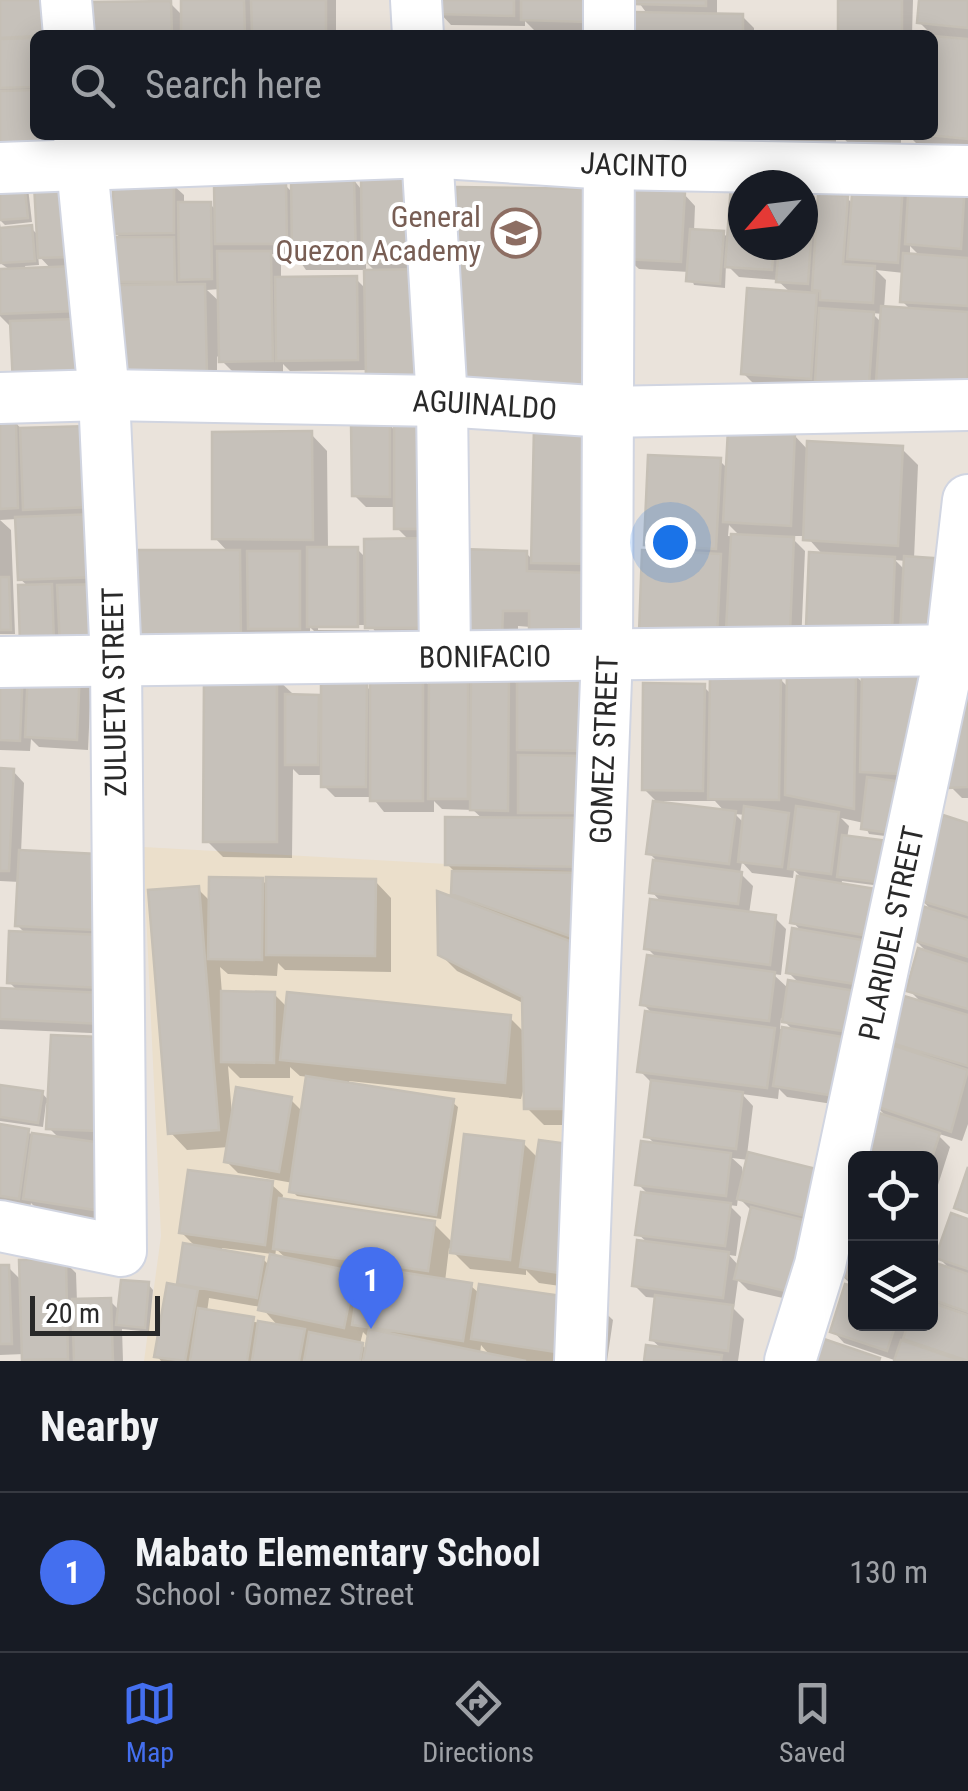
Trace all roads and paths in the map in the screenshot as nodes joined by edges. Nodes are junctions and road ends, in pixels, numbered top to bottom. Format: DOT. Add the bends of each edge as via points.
graph roads {
  1 [pos="66,0"];
  2 [pos="416,0"];
  3 [pos="610,0"];
  4 [pos="69,30"];
  5 [pos="418,30"];
  6 [pos="609,30"];
  7 [pos="426,144"];
  8 [pos="609,150"];
  9 [pos="81,151"];
  10 [pos="0,168"];
  11 [pos="968,170"];
  12 [pos="104,395"];
  13 [pos="0,398"];
  14 [pos="442,400"];
  15 [pos="968,405"];
  16 [pos="606,412"];
  17 [pos="968,500"];
  18 [pos="959,650"];
  19 [pos="607,653"];
  20 [pos="445,656"];
  21 [pos="116,661"];
  22 [pos="0,662"];
  23 [pos="0,1226"];
  24 [pos="580,1361"];
  25 [pos="790,1361"];
  1 -- 4 [label="street"];
  2 -- 5 [label="street"];
  3 -- 6 [label="street"];
  7 -- 8 [label="street, JACINTO"];
  7 -- 9 [label="street, JACINTO"];
  7 -- 14 [label="street"];
  8 -- 11 [label="street, JACINTO"];
  8 -- 16 [label="street, GOMEZ STREET"];
  9 -- 10 [label="street, JACINTO"];
  9 -- 12 [label="street, ZULUETA STREET"];
  12 -- 13 [label="street, AGUINALDO"];
  12 -- 14 [label="street, AGUINALDO"];
  12 -- 21 [label="street, ZULUETA STREET"];
  14 -- 16 [label="street, AGUINALDO"];
  14 -- 20 [label="street"];
  15 -- 16 [label="street, AGUINALDO"];
  16 -- 19 [label="street, GOMEZ STREET"];
  17 -- 18 [label="street, PLARIDEL STREET"];
  18 -- 19 [label="street, BONIFACIO"];
  18 -- 25 [label="street, PLARIDEL STREET" via="820,1265"];
  19 -- 20 [label="street, BONIFACIO"];
  19 -- 24 [label="street, GOMEZ STREET"];
  20 -- 21 [label="street, BONIFACIO"];
  21 -- 22 [label="street, BONIFACIO"];
  21 -- 23 [label="street, ZULUETA STREET" via="122,1251"];
}
